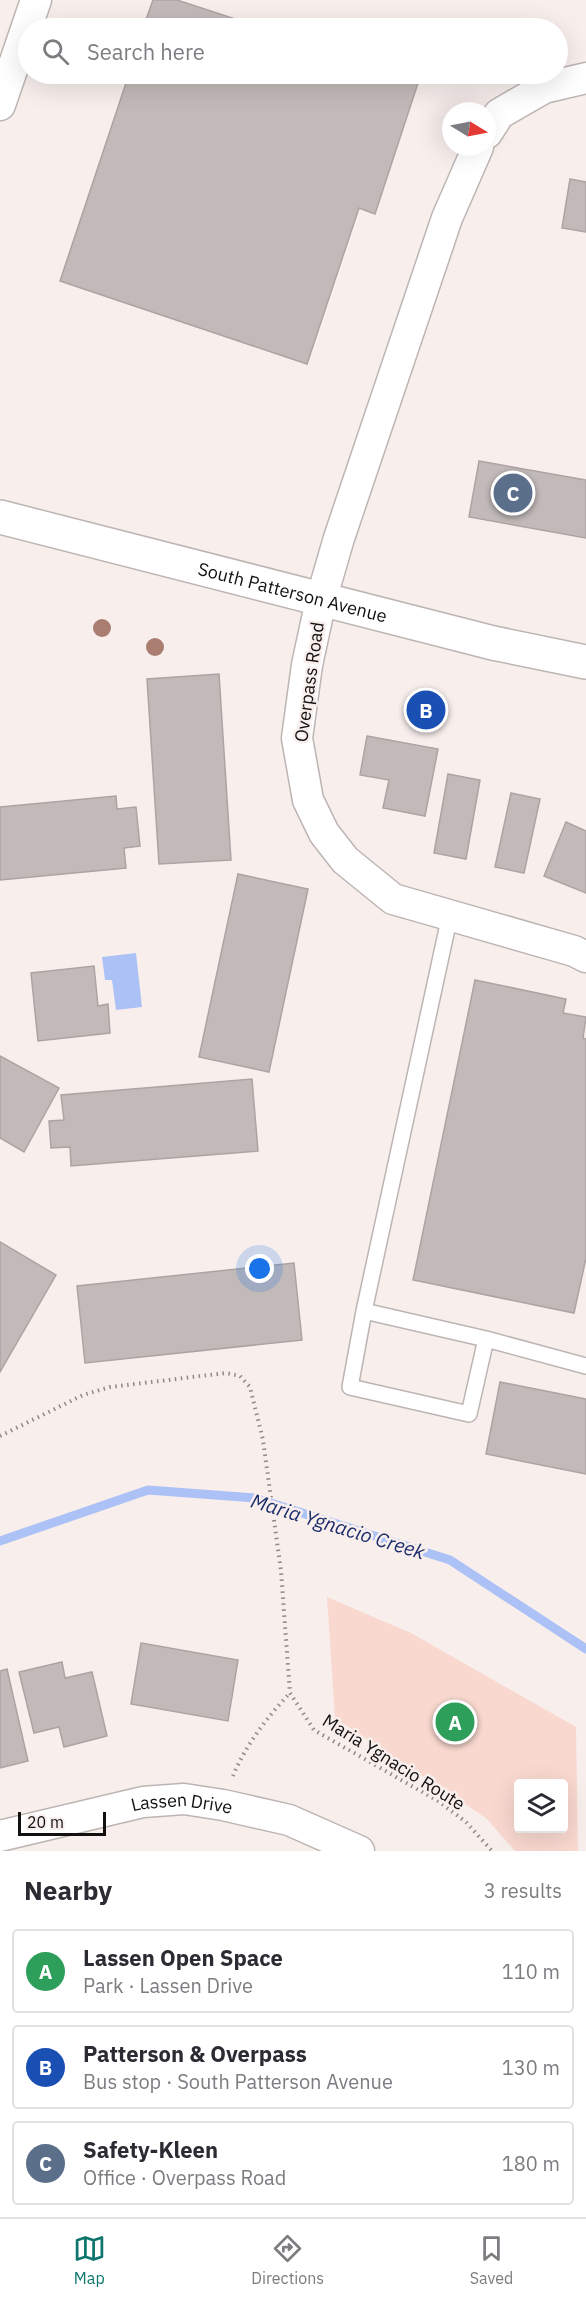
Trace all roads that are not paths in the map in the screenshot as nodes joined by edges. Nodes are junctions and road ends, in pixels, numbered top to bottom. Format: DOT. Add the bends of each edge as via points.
graph roads {
  1 [pos="36,0"];
  2 [pos="30,18"];
  3 [pos="18,52"];
  4 [pos="586,78"];
  5 [pos="568,82"];
  6 [pos="561,84"];
  7 [pos="0,105"];
  8 [pos="496,119"];
  9 [pos="474,156"];
  10 [pos="0,517"];
  11 [pos="321,600"];
  12 [pos="586,662"];
  13 [pos="450,915"];
  14 [pos="586,957"];
  15 [pos="364,1311"];
  16 [pos="486,1339"];
  17 [pos="586,1366"];
  18 [pos="0,1836"];
  19 [pos="359,1851"];
  1 -- 2 [label="street"];
  3 -- 7 [label="street"];
  4 -- 5 [label="street"];
  6 -- 8 [label="street" via="544,88"];
  9 -- 11 [label="street, Overpass Road" via="447,218"];
  10 -- 11 [label="main road, South Patterson Avenue"];
  11 -- 12 [label="main road, South Patterson Avenue"];
  11 -- 13 [label="street, Overpass Road" via="297,738 308,800 324,833 345,860 393,899"];
  13 -- 14 [label="street, Overpass Road"];
  13 -- 15 [label="lane"];
  15 -- 16 [label="lane"];
  15 -- 16 [label="lane" via="350,1387 469,1414"];
  16 -- 17 [label="lane"];
  18 -- 19 [label="street, Lassen Drive" via="143,1802 184,1799 289,1820"];
}
